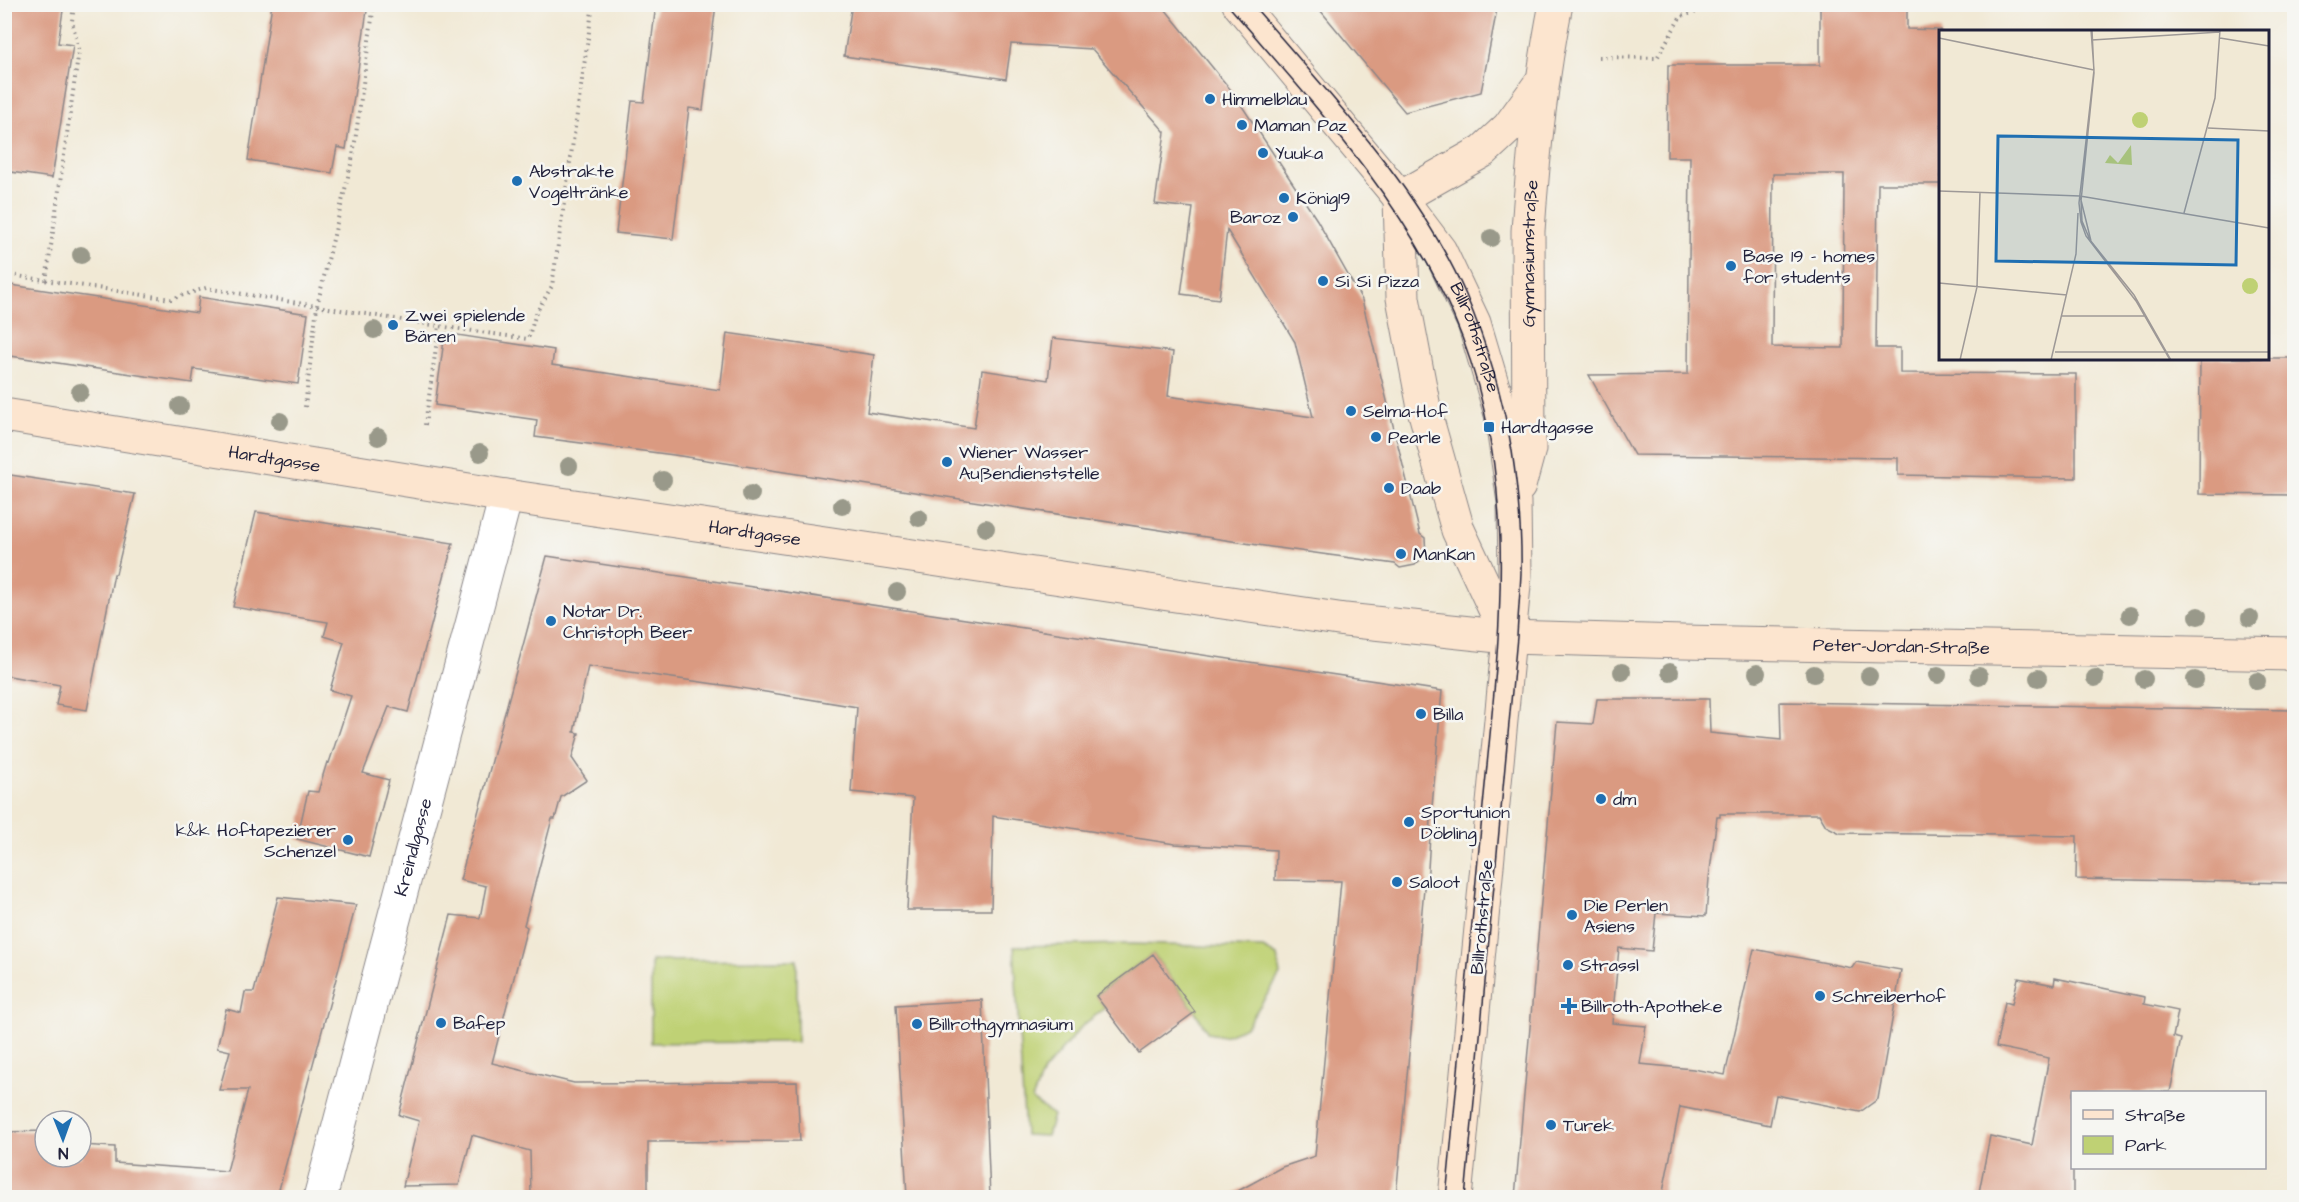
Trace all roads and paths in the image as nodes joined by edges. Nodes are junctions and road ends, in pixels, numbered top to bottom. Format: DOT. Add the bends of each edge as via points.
graph roads {
  1 [pos="74,4"];
  2 [pos="374,4"];
  3 [pos="592,4"];
  4 [pos="1239,4"];
  5 [pos="1556,4"];
  6 [pos="1728,4"];
  7 [pos="1599,57"];
  8 [pos="1541,83"];
  9 [pos="1400,198"];
  10 [pos="4,274"];
  11 [pos="46,280"];
  12 [pos="317,306"];
  13 [pos="439,326"];
  14 [pos="305,407"];
  15 [pos="4,415"];
  16 [pos="425,425"];
  17 [pos="506,496"];
  18 [pos="1514,502"];
  19 [pos="1508,637"];
  20 [pos="2295,654"];
  21 [pos="320,1197"];
  22 [pos="1455,1197"];
  1 -- 11 [label="path" via="72,21 79,50"];
  2 -- 12 [label="path" via="353,156"];
  3 -- 13 [label="path" via="552,286 536,313 528,339"];
  4 -- 9 [label="street, Billrothstraße"];
  5 -- 8 [label="street, Gymnasiumstraße"];
  6 -- 7 [label="path" via="1681,16 1658,58"];
  8 -- 9 [label="street" via="1509,127 1483,151"];
  8 -- 18 [label="street, Gymnasiumstraße" via="1528,231 1529,449"];
  9 -- 18 [label="street, Billrothstraße" via="1440,251 1474,323 1495,387"];
  9 -- 19 [label="street" via="1403,298 1425,413 1458,530"];
  10 -- 11 [label="path"];
  11 -- 12 [label="path" via="171,299 206,288"];
  12 -- 13 [label="path"];
  12 -- 14 [label="path"];
  13 -- 16 [label="path"];
  15 -- 17 [label="street, Hardtgasse"];
  17 -- 19 [label="street, Hardtgasse" via="1344,620"];
  17 -- 21 [label="street, Kreindlgasse"];
  18 -- 19 [label="street, Billrothstraße" via="1515,575"];
  19 -- 20 [label="street, Peter-Jordan-Straße"];
  19 -- 22 [label="street, Billrothstraße"];
}
